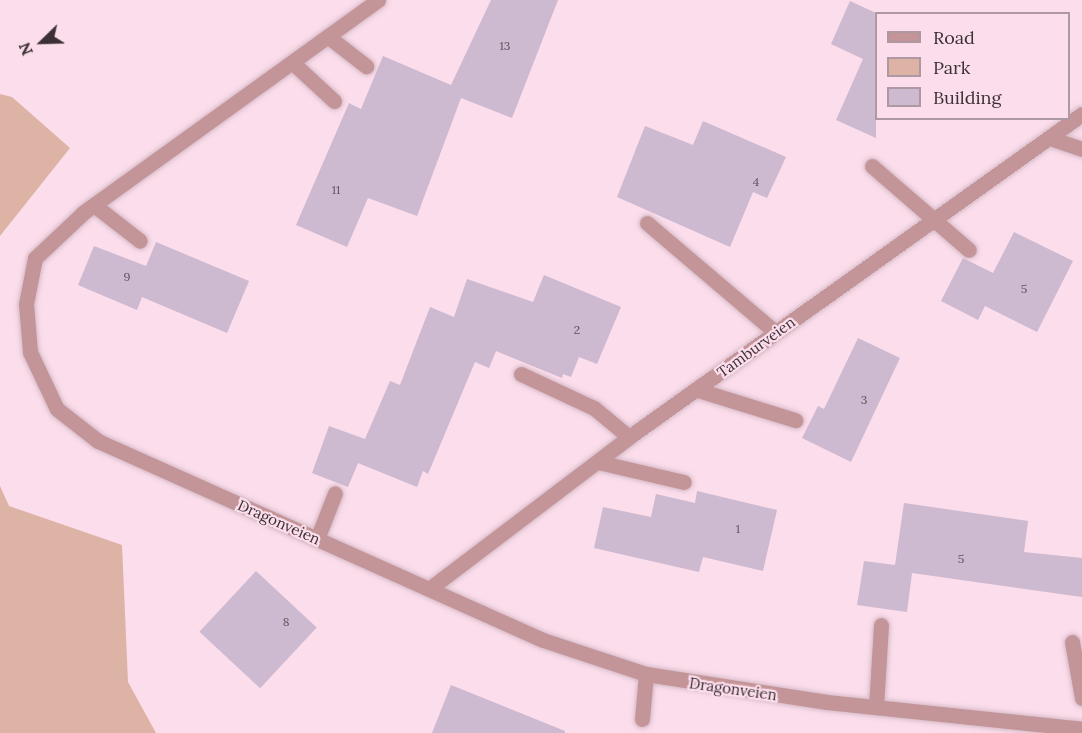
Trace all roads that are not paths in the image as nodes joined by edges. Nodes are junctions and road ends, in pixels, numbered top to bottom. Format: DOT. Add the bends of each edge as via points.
graph roads {
  1 [pos="378,0"];
  2 [pos="330,38"];
  3 [pos="293,63"];
  4 [pos="366,66"];
  5 [pos="334,100"];
  6 [pos="1082,114"];
  7 [pos="1050,138"];
  8 [pos="1082,149"];
  9 [pos="872,166"];
  10 [pos="94,205"];
  11 [pos="932,220"];
  12 [pos="647,223"];
  13 [pos="140,241"];
  14 [pos="969,250"];
  15 [pos="775,333"];
  16 [pos="521,374"];
  17 [pos="698,390"];
  18 [pos="795,420"];
  19 [pos="629,437"];
  20 [pos="598,462"];
  21 [pos="684,482"];
  22 [pos="335,493"];
  23 [pos="317,538"];
  24 [pos="433,586"];
  25 [pos="881,625"];
  26 [pos="1072,642"];
  27 [pos="646,674"];
  28 [pos="1082,698"];
  29 [pos="876,707"];
  30 [pos="642,719"];
  31 [pos="1082,729"];
  1 -- 2 [label="street, Dragonveien"];
  2 -- 3 [label="street, Dragonveien"];
  2 -- 4 [label="street"];
  3 -- 5 [label="street"];
  3 -- 10 [label="street, Dragonveien"];
  6 -- 7 [label="street, Tamburveien"];
  7 -- 8 [label="street"];
  7 -- 11 [label="street, Tamburveien"];
  9 -- 11 [label="street"];
  10 -- 13 [label="street"];
  10 -- 23 [label="street, Dragonveien" via="35,258 26,303 30,352 57,409 98,441"];
  11 -- 14 [label="street"];
  11 -- 15 [label="street, Tamburveien"];
  12 -- 15 [label="street"];
  15 -- 17 [label="street, Tamburveien"];
  16 -- 19 [label="street" via="594,408"];
  17 -- 18 [label="street"];
  17 -- 19 [label="street, Tamburveien"];
  19 -- 20 [label="street, Tamburveien"];
  20 -- 21 [label="street"];
  20 -- 24 [label="street, Tamburveien"];
  22 -- 23 [label="street"];
  23 -- 24 [label="street, Dragonveien"];
  24 -- 27 [label="street, Dragonveien" via="543,640"];
  25 -- 29 [label="street"];
  26 -- 28 [label="street"];
  27 -- 29 [label="street, Dragonveien"];
  27 -- 30 [label="street"];
  29 -- 31 [label="street, Dragonveien"];
}
